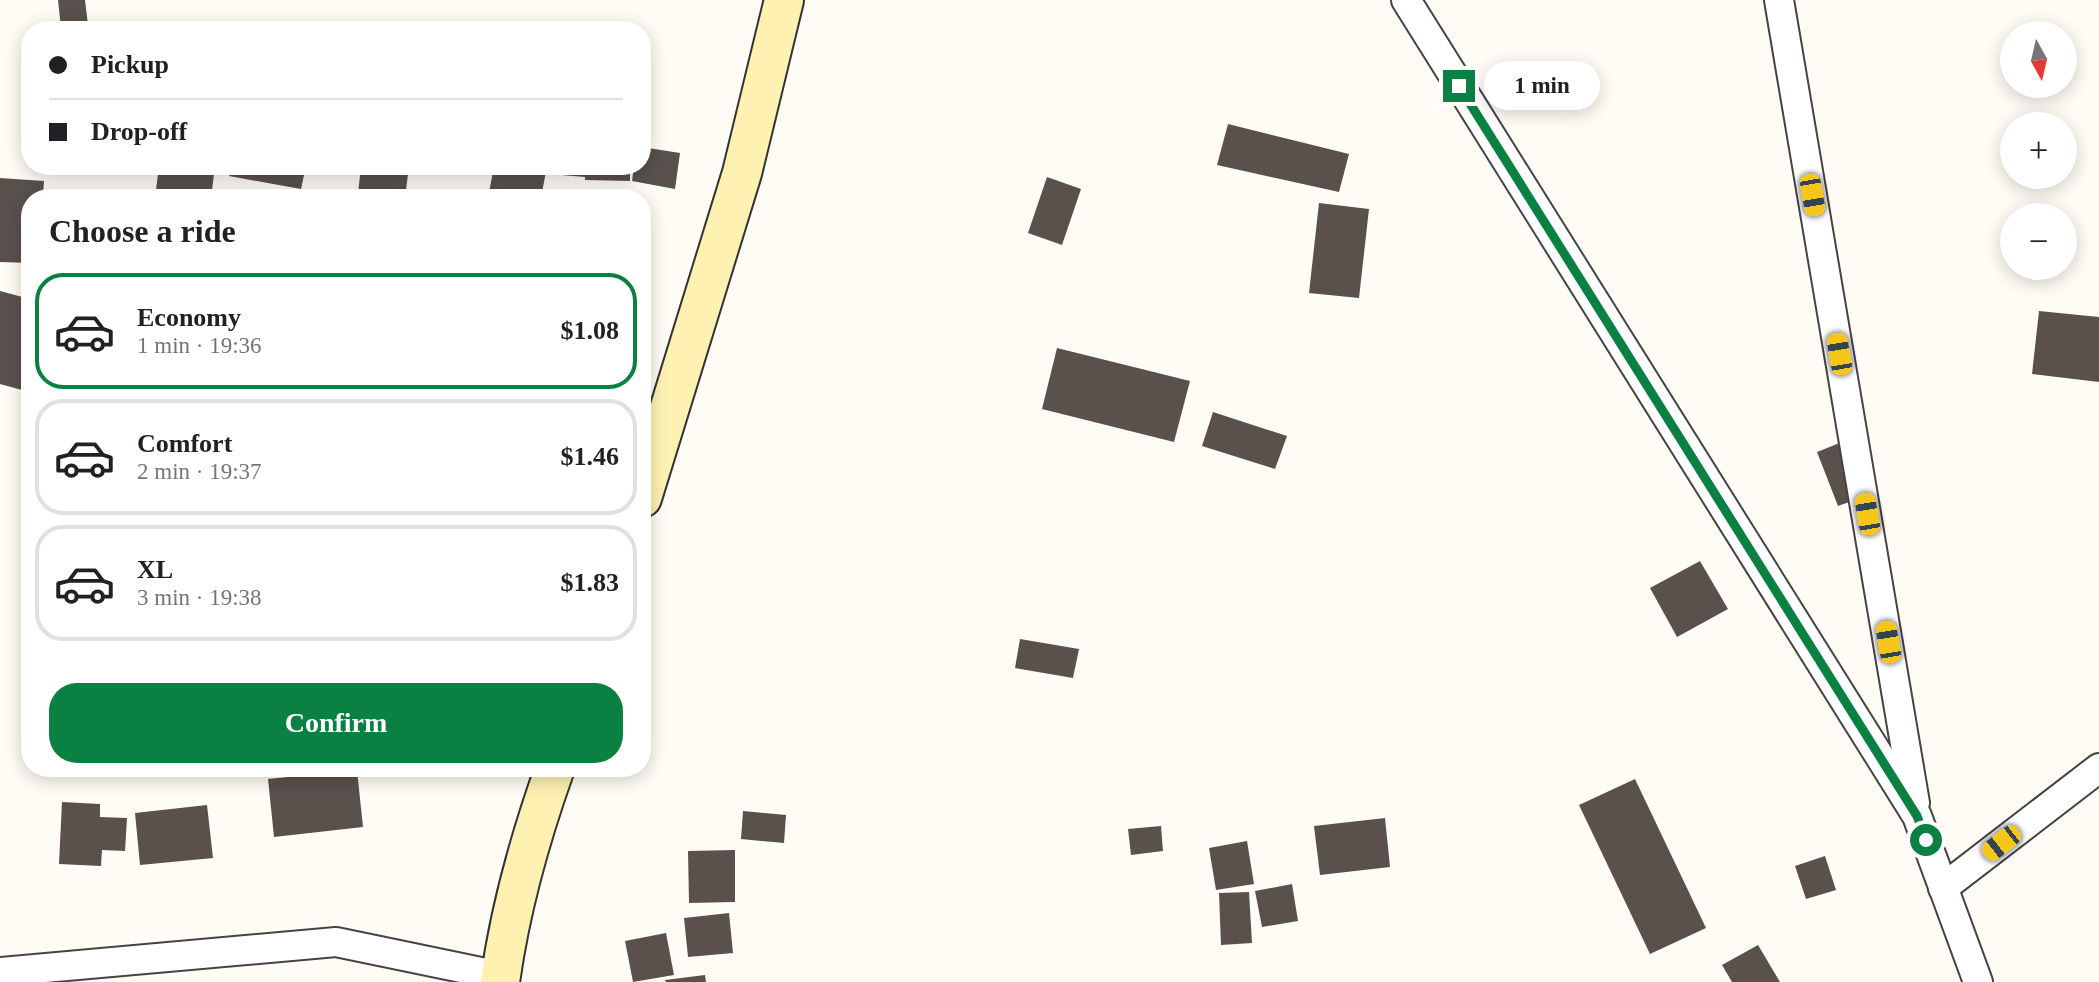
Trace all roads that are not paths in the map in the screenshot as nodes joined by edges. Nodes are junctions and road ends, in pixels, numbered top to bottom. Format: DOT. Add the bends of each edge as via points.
graph roads {
  1 [pos="784,0"];
  2 [pos="1406,0"];
  3 [pos="1779,0"];
  4 [pos="651,469"];
  5 [pos="2099,768"];
  6 [pos="552,777"];
  7 [pos="1917,816"];
  8 [pos="1943,888"];
  9 [pos="0,972"];
  10 [pos="500,979"];
  11 [pos="1978,982"];
  1 -- 4 [label="main road" via="742,173"];
  2 -- 7 [label="street"];
  3 -- 7 [label="street"];
  5 -- 8 [label="street"];
  6 -- 10 [label="main road" via="528,848"];
  7 -- 8 [label="street"];
  8 -- 11 [label="street"];
  9 -- 10 [label="street" via="336,942"];
}
